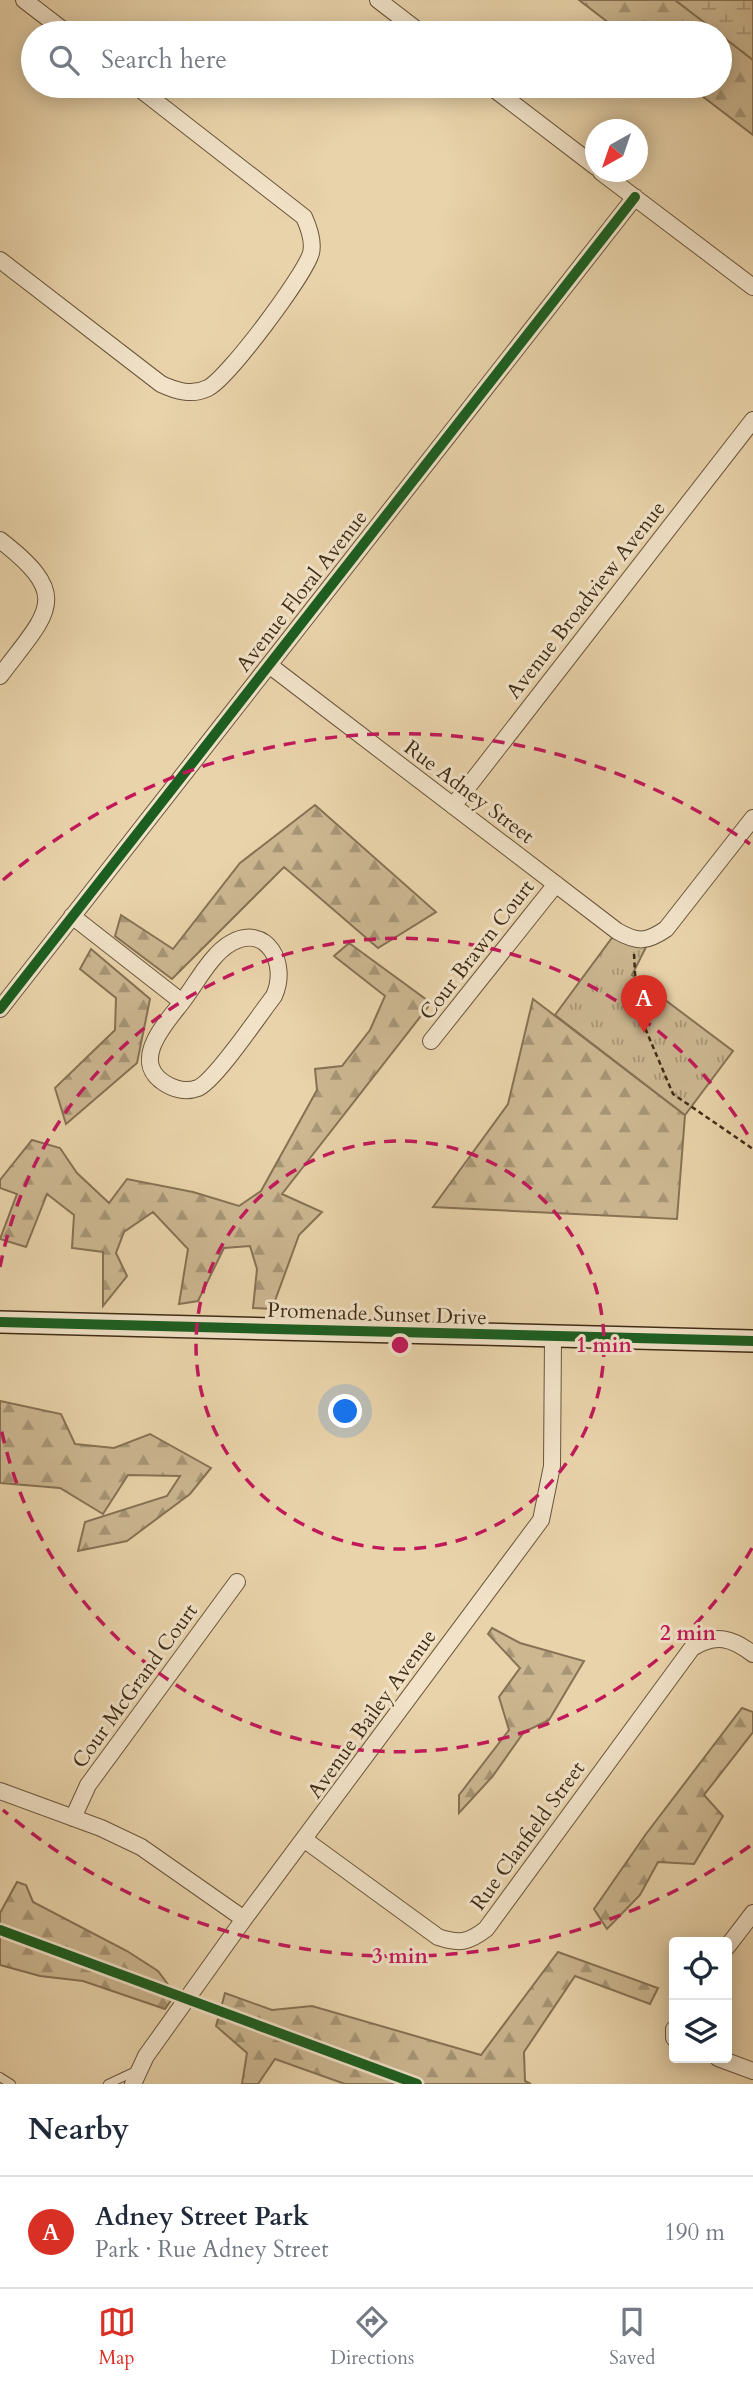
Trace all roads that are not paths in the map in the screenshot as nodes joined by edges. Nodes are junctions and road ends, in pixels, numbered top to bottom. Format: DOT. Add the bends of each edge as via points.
graph roads {
  1 [pos="24,0"];
  2 [pos="378,0"];
  3 [pos="51,21"];
  4 [pos="405,21"];
  5 [pos="151,98"];
  6 [pos="506,98"];
  7 [pos="585,159"];
  8 [pos="615,182"];
  9 [pos="635,197"];
  10 [pos="0,260"];
  11 [pos="753,287"];
  12 [pos="753,419"];
  13 [pos="0,540"];
  14 [pos="269,665"];
  15 [pos="0,676"];
  16 [pos="453,806"];
  17 [pos="753,818"];
  18 [pos="556,884"];
  19 [pos="72,916"];
  20 [pos="182,1002"];
  21 [pos="0,1009"];
  22 [pos="431,1041"];
  23 [pos="0,1322"];
  24 [pos="554,1338"];
  25 [pos="753,1341"];
  26 [pos="237,1582"];
  27 [pos="753,1654"];
  28 [pos="0,1791"];
  29 [pos="73,1818"];
  30 [pos="305,1840"];
  31 [pos="753,1913"];
  32 [pos="244,1919"];
  33 [pos="732,1940"];
  34 [pos="731,2063"];
  35 [pos="753,2071"];
  36 [pos="0,2077"];
  37 [pos="136,2077"];
  38 [pos="11,2084"];
  39 [pos="108,2084"];
  1 -- 3 [label="street"];
  2 -- 4 [label="street"];
  5 -- 10 [label="street" via="304,217 311,232 306,268 222,378 190,393 161,384"];
  6 -- 7 [label="street"];
  8 -- 9 [label="street"];
  9 -- 11 [label="street"];
  9 -- 14 [label="street, Avenue Floral Avenue"];
  12 -- 16 [label="street, Avenue Broadview Avenue"];
  13 -- 15 [label="street" via="32,564 45,584 47,606 40,623"];
  14 -- 16 [label="street, Rue Adney Street"];
  14 -- 19 [label="street, Avenue Floral Avenue"];
  16 -- 18 [label="street, Rue Adney Street"];
  17 -- 18 [label="street, Rue Adney Street" via="666,929 641,941 617,932"];
  18 -- 22 [label="street, Cour Brawn Court"];
  19 -- 20 [label="street"];
  19 -- 21 [label="street, Avenue Floral Avenue"];
  20 -- 20 [label="street" via="155,1038 150,1060 163,1083 187,1090 209,1080 274,996 280,976 277,956 256,940 242,938 230,943"];
  23 -- 24 [label="street, Promenade Sunset Drive"];
  24 -- 25 [label="street, Promenade Sunset Drive"];
  24 -- 30 [label="street, Avenue Bailey Avenue" via="552,1466 541,1520"];
  26 -- 29 [label="street, Cour McGrand Court" via="88,1786"];
  27 -- 30 [label="street, Rue Clanfield Street" via="721,1637 692,1648 486,1929 473,1940 458,1944 438,1937"];
  28 -- 29 [label="street"];
  29 -- 32 [label="street" via="141,1847"];
  30 -- 32 [label="street, Avenue Bailey Avenue"];
  31 -- 33 [label="street"];
  32 -- 37 [label="street, Avenue Bailey Avenue"];
  34 -- 35 [label="street"];
  36 -- 38 [label="lane"];
  37 -- 39 [label="lane"];
}
